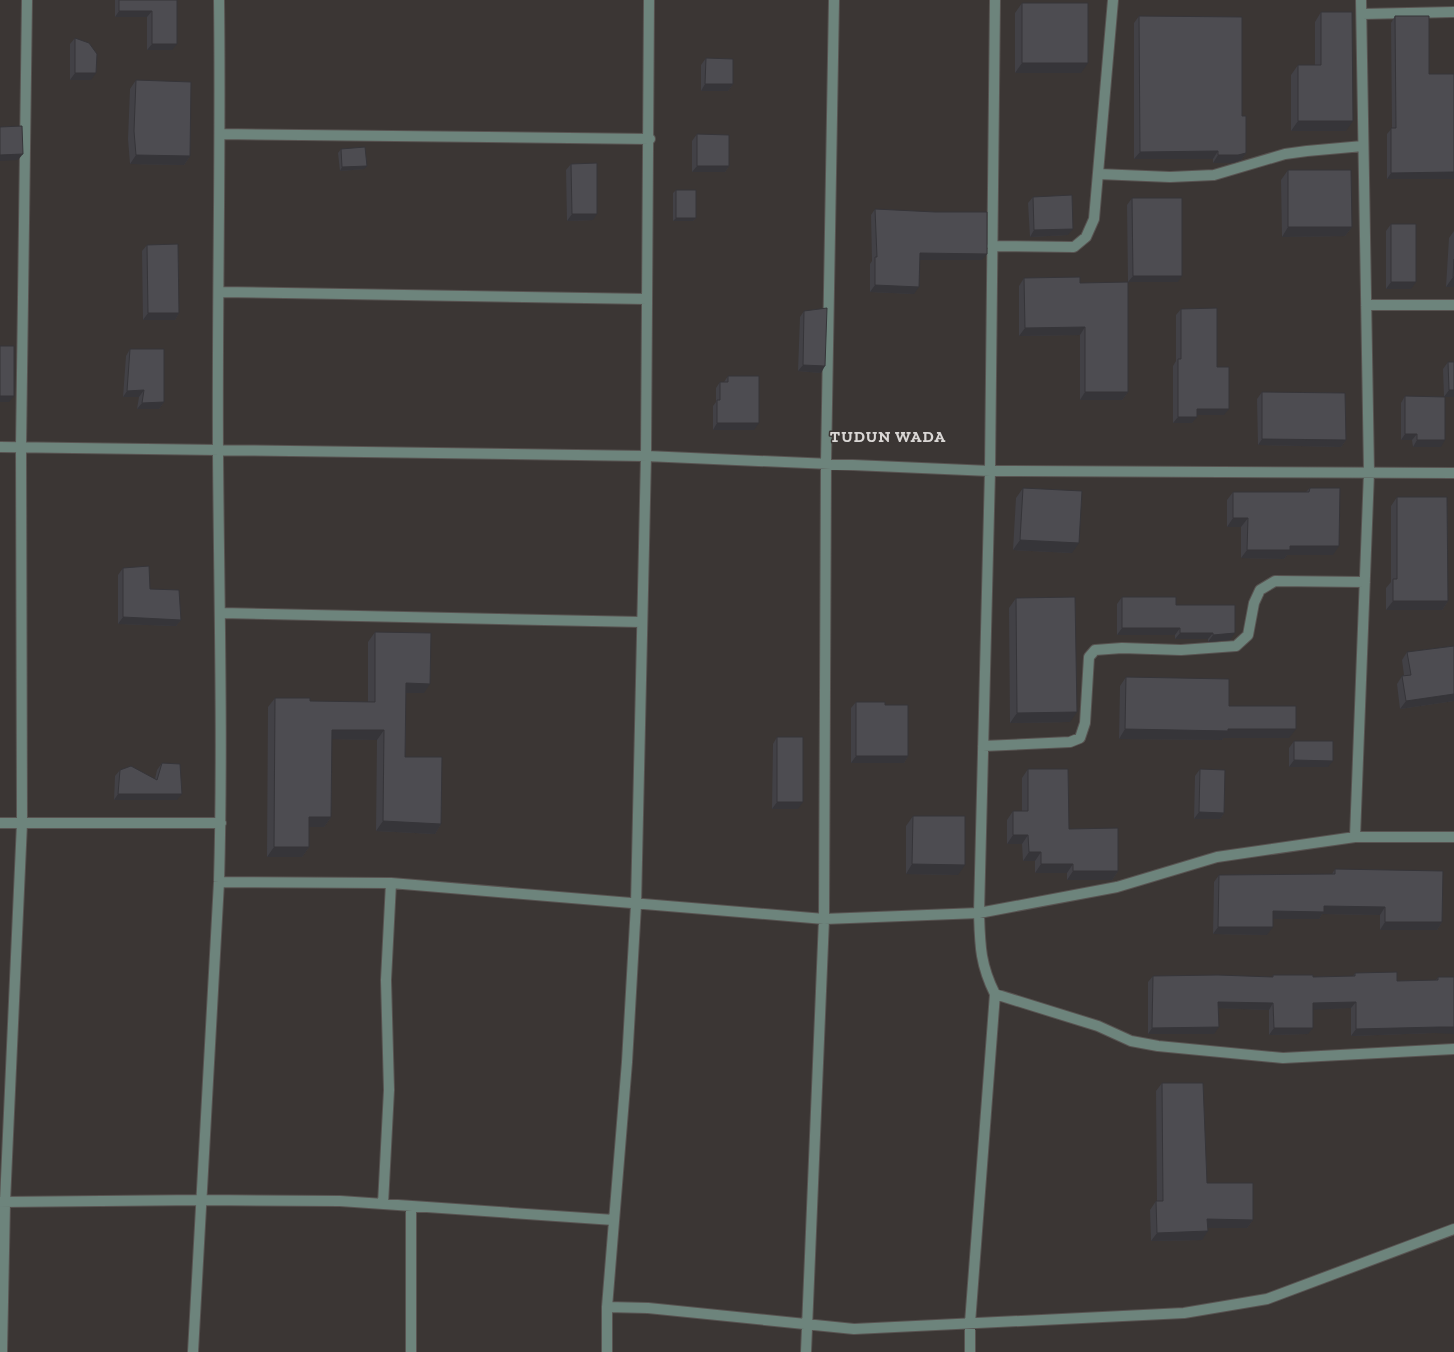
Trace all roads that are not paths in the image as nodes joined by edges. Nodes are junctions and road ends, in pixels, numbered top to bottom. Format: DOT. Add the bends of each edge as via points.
graph roads {
  1 [pos="27,0"];
  2 [pos="219,0"];
  3 [pos="649,0"];
  4 [pos="834,0"];
  5 [pos="995,0"];
  6 [pos="1113,0"];
  7 [pos="1361,0"];
  8 [pos="1454,12"];
  9 [pos="1362,14"];
  10 [pos="220,134"];
  11 [pos="650,138"];
  12 [pos="1364,146"];
  13 [pos="1098,174"];
  14 [pos="992,246"];
  15 [pos="219,292"];
  16 [pos="647,299"];
  17 [pos="1366,305"];
  18 [pos="1454,305"];
  19 [pos="0,447"];
  20 [pos="21,447"];
  21 [pos="218,451"];
  22 [pos="646,456"];
  23 [pos="826,463"];
  24 [pos="990,471"];
  25 [pos="1369,472"];
  26 [pos="1454,473"];
  27 [pos="1365,582"];
  28 [pos="221,613"];
  29 [pos="641,622"];
  30 [pos="983,746"];
  31 [pos="22,822"];
  32 [pos="0,823"];
  33 [pos="221,823"];
  34 [pos="1356,836"];
  35 [pos="1454,837"];
  36 [pos="219,882"];
  37 [pos="391,883"];
  38 [pos="636,904"];
  39 [pos="979,913"];
  40 [pos="824,919"];
  41 [pos="995,994"];
  42 [pos="1454,1048"];
  43 [pos="202,1200"];
  44 [pos="2,1202"];
  45 [pos="383,1204"];
  46 [pos="411,1207"];
  47 [pos="614,1220"];
  48 [pos="1454,1229"];
  49 [pos="607,1307"];
  50 [pos="806,1324"];
  51 [pos="970,1324"];
  52 [pos="2,1352"];
  53 [pos="193,1352"];
  54 [pos="411,1352"];
  55 [pos="607,1352"];
  56 [pos="806,1352"];
  57 [pos="970,1352"];
  1 -- 20 [label="street"];
  2 -- 10 [label="street"];
  3 -- 11 [label="street"];
  4 -- 23 [label="street"];
  5 -- 14 [label="street"];
  6 -- 13 [label="street"];
  7 -- 9 [label="street"];
  8 -- 9 [label="street"];
  9 -- 12 [label="street"];
  10 -- 11 [label="street"];
  10 -- 15 [label="street"];
  11 -- 16 [label="street"];
  12 -- 13 [label="street" via="1286,154 1214,175 1170,177"];
  12 -- 17 [label="street"];
  13 -- 14 [label="street" via="1094,219 1086,237 1074,247"];
  14 -- 24 [label="street"];
  15 -- 16 [label="street"];
  15 -- 21 [label="street"];
  16 -- 22 [label="street"];
  17 -- 18 [label="street"];
  17 -- 25 [label="street"];
  19 -- 20 [label="street"];
  20 -- 21 [label="street"];
  20 -- 31 [label="street"];
  21 -- 22 [label="street"];
  21 -- 28 [label="street"];
  22 -- 23 [label="street"];
  22 -- 29 [label="street"];
  23 -- 24 [label="street"];
  23 -- 40 [label="street"];
  24 -- 25 [label="street"];
  24 -- 30 [label="street"];
  25 -- 26 [label="street"];
  25 -- 27 [label="street"];
  27 -- 30 [label="street" via="1275,581 1260,590 1254,603 1248,635 1236,646 1181,650 1095,650 1089,657 1085,723 1080,738 1070,742"];
  27 -- 34 [label="street"];
  28 -- 29 [label="street"];
  28 -- 33 [label="street"];
  29 -- 38 [label="street"];
  30 -- 39 [label="street"];
  31 -- 32 [label="street"];
  31 -- 33 [label="street"];
  31 -- 44 [label="street"];
  33 -- 36 [label="street"];
  34 -- 35 [label="street"];
  34 -- 39 [label="street" via="1217,857 1117,887"];
  36 -- 37 [label="street"];
  36 -- 43 [label="street"];
  37 -- 38 [label="street"];
  37 -- 45 [label="street" via="386,980 389,1090"];
  38 -- 40 [label="street"];
  38 -- 47 [label="street"];
  39 -- 40 [label="street"];
  39 -- 41 [label="street" via="980,954 986,976"];
  40 -- 50 [label="street"];
  41 -- 42 [label="street" via="1098,1026 1131,1041 1158,1046 1283,1058"];
  41 -- 51 [label="street"];
  43 -- 44 [label="street"];
  43 -- 45 [label="street" via="340,1201"];
  43 -- 53 [label="street"];
  44 -- 52 [label="street"];
  45 -- 46 [label="street"];
  46 -- 47 [label="street"];
  46 -- 54 [label="street"];
  47 -- 49 [label="street"];
  48 -- 51 [label="street" via="1268,1299 1184,1313"];
  49 -- 50 [label="street" via="648,1308"];
  49 -- 55 [label="street"];
  50 -- 51 [label="street" via="854,1329"];
  50 -- 56 [label="street"];
  51 -- 57 [label="street"];
}
